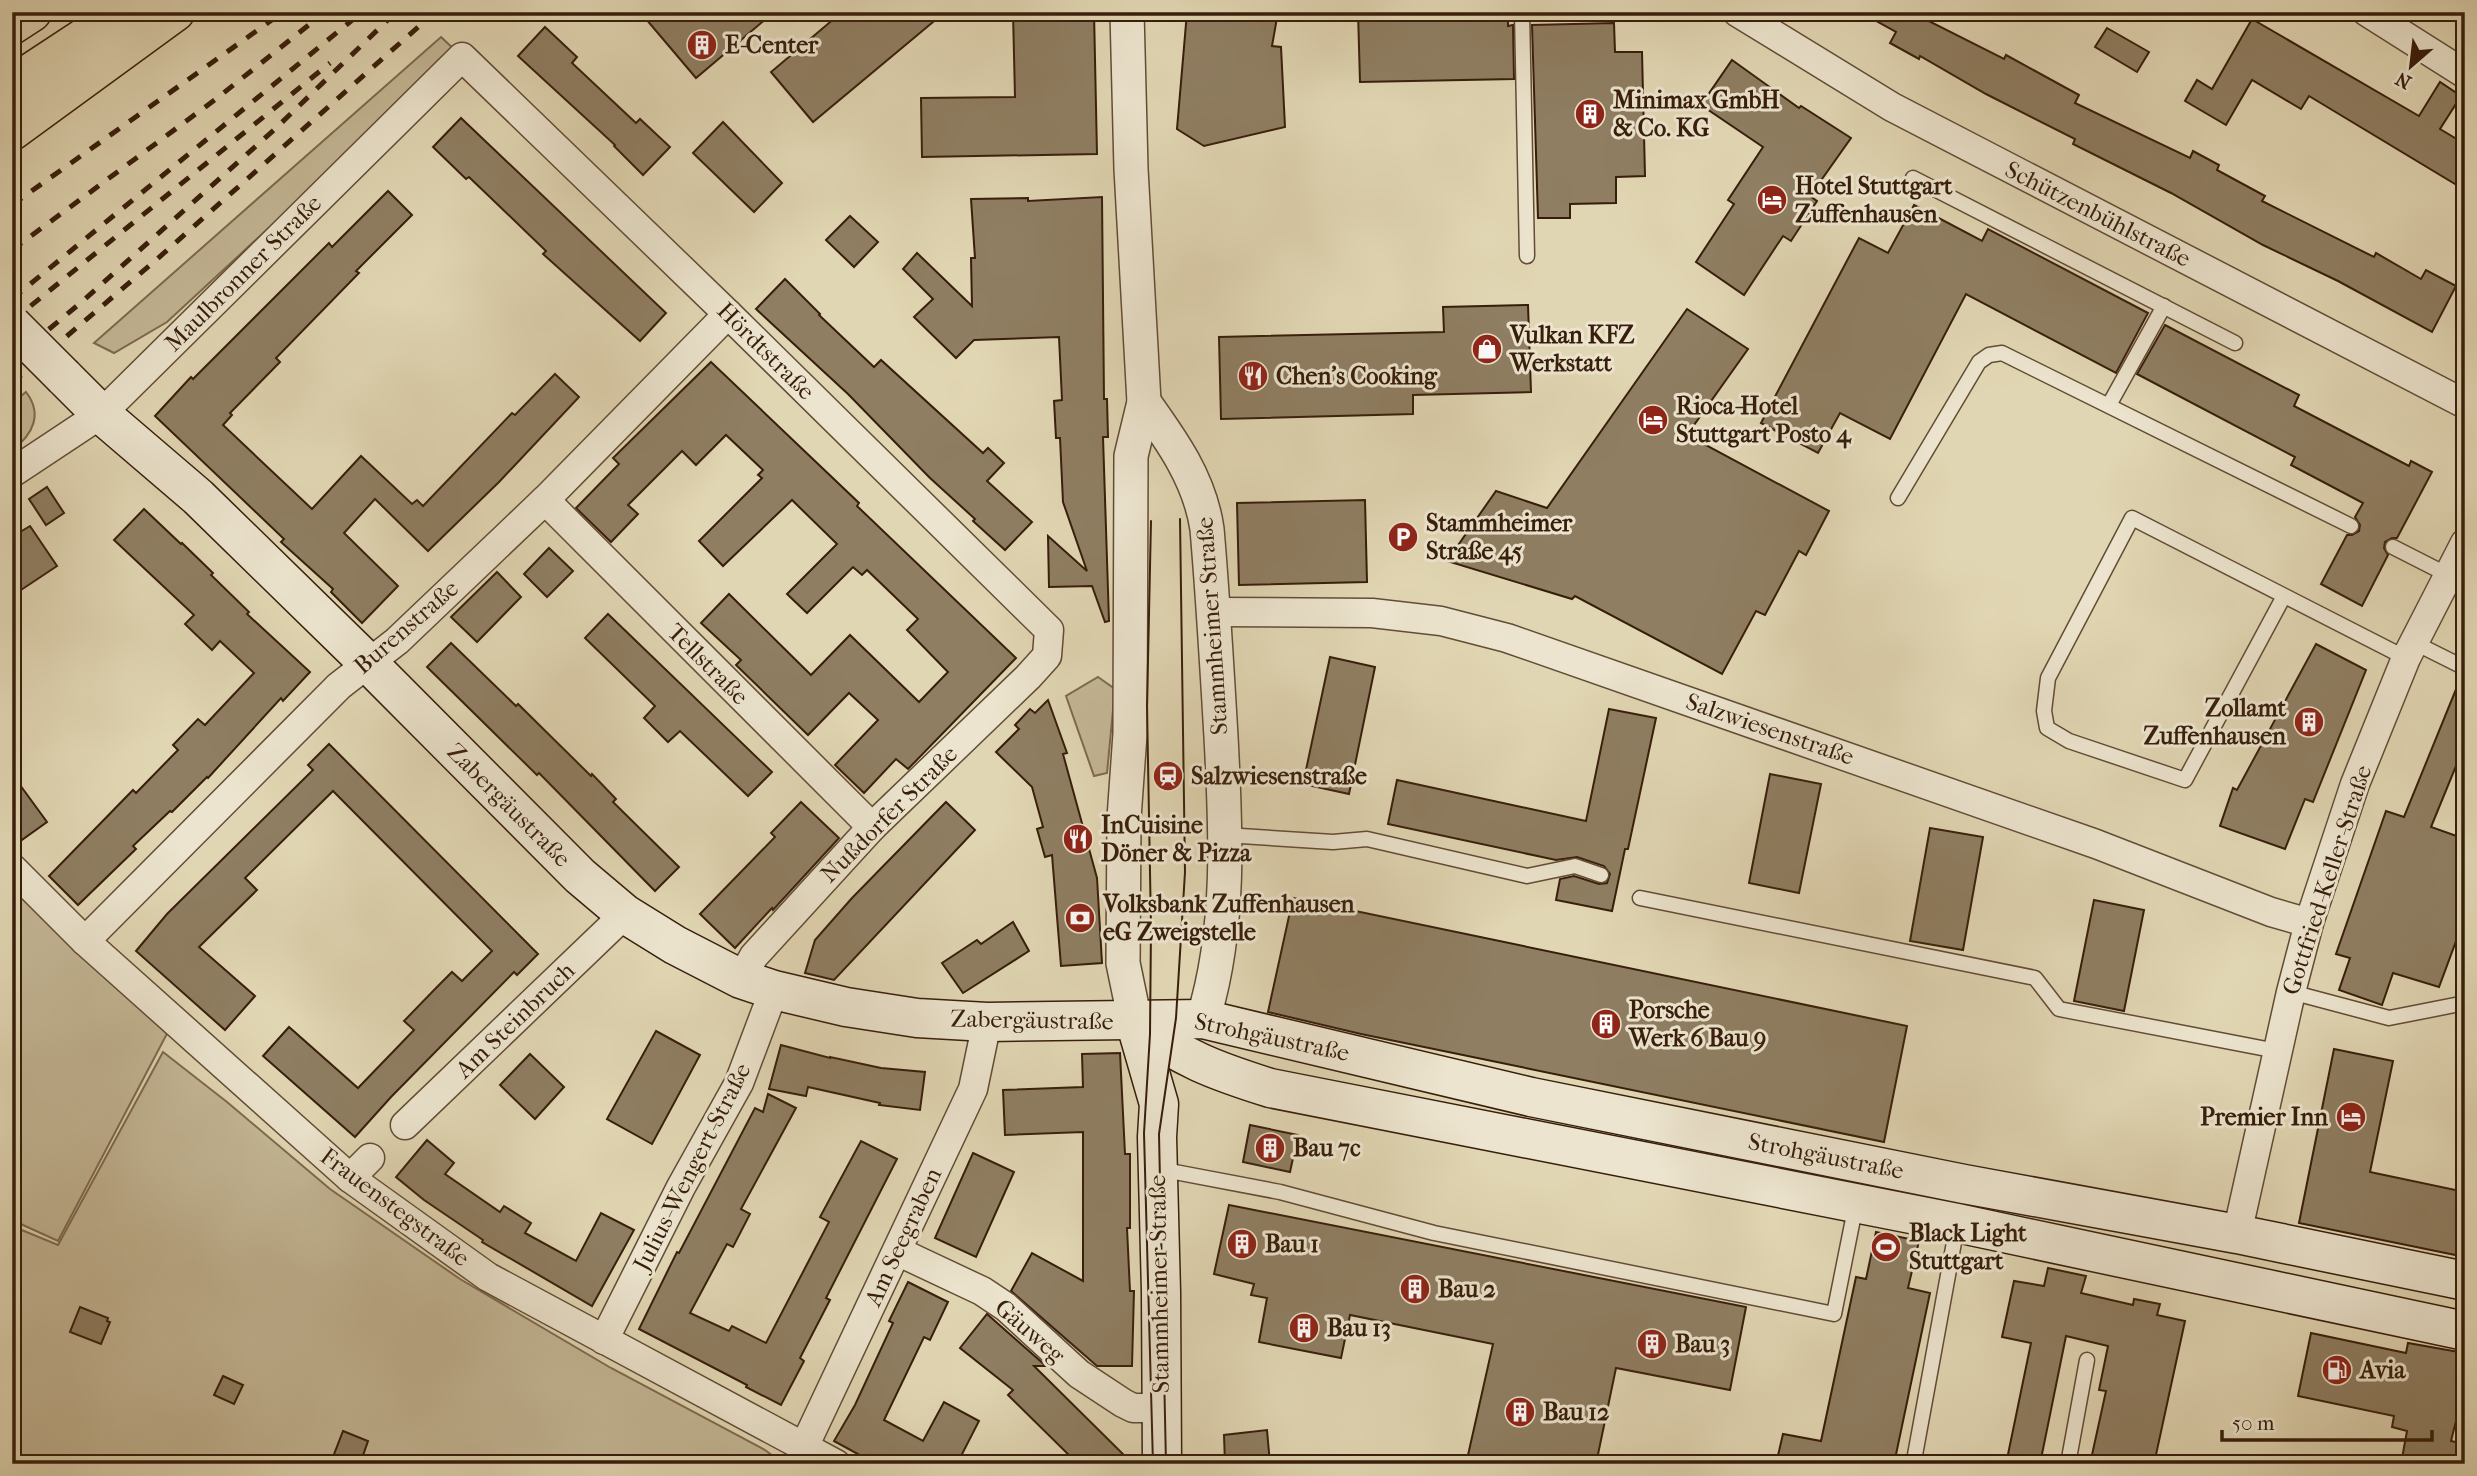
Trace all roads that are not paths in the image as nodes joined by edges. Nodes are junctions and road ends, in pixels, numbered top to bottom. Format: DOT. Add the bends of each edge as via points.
graph roads {
  1 [pos="32,12"];
  2 [pos="123,12"];
  3 [pos="175,12"];
  4 [pos="1127,12"];
  5 [pos="1522,12"];
  6 [pos="2367,12"];
  7 [pos="1755,17"];
  8 [pos="12,25"];
  9 [pos="462,57"];
  10 [pos="2465,74"];
  11 [pos="12,85"];
  12 [pos="12,131"];
  13 [pos="1913,178"];
  14 [pos="1527,256"];
  15 [pos="2164,306"];
  16 [pos="728,314"];
  17 [pos="12,325"];
  18 [pos="2235,343"];
  19 [pos="1144,401"];
  20 [pos="2465,404"];
  21 [pos="2109,405"];
  22 [pos="102,414"];
  23 [pos="1189,471"];
  24 [pos="12,473"];
  25 [pos="1130,483"];
  26 [pos="1898,498"];
  27 [pos="545,500"];
  28 [pos="2351,526"];
  29 [pos="2465,543"];
  30 [pos="2393,547"];
  31 [pos="2448,575"];
  32 [pos="2284,596"];
  33 [pos="1214,612"];
  34 [pos="2409,650"];
  35 [pos="1046,656"];
  36 [pos="368,662"];
  37 [pos="2465,668"];
  38 [pos="872,827"];
  39 [pos="1224,835"];
  40 [pos="12,868"];
  41 [pos="1601,874"];
  42 [pos="1640,898"];
  43 [pos="625,914"];
  44 [pos="2309,923"];
  45 [pos="85,941"];
  46 [pos="757,984"];
  47 [pos="2291,992"];
  48 [pos="2465,1003"];
  49 [pos="1203,1019"];
  50 [pos="1135,1021"];
  51 [pos="987,1022"];
  52 [pos="2277,1051"];
  53 [pos="1191,1060"];
  54 [pos="1159,1104"];
  55 [pos="405,1125"];
  56 [pos="370,1158"];
  57 [pos="1157,1169"];
  58 [pos="350,1178"];
  59 [pos="1964,1184"];
  60 [pos="1856,1204"];
  61 [pos="1957,1223"];
  62 [pos="2237,1234"];
  63 [pos="897,1251"];
  64 [pos="2227,1280"];
  65 [pos="2465,1281"];
  66 [pos="2465,1331"];
  67 [pos="604,1340"];
  68 [pos="2087,1360"];
  69 [pos="1161,1408"];
  70 [pos="804,1447"];
  71 [pos="1915,1455"];
  72 [pos="836,1464"];
  73 [pos="1162,1464"];
  74 [pos="2068,1464"];
  75 [pos="2317,1464"];
  76 [pos="2326,1464"];
  1 -- 8 [label="highway"];
  2 -- 11 [label="highway"];
  3 -- 12 [label="highway"];
  4 -- 19 [label="street, Stammheimer Straße"];
  5 -- 14 [label="lane"];
  6 -- 10 [label="street"];
  7 -- 20 [label="street, Schützenbühlstraße" via="1892,107"];
  9 -- 16 [label="street, Hördtstraße"];
  9 -- 22 [label="street, Maulbronner Straße"];
  13 -- 15 [label="lane"];
  15 -- 18 [label="lane"];
  15 -- 21 [label="lane"];
  16 -- 27 [label="street, Burenstraße"];
  16 -- 35 [label="street, Hördtstraße" via="1049,631"];
  17 -- 22 [label="main road, Zabergäustraße, bridge"];
  19 -- 23 [label="street, Stammheimer Straße"];
  19 -- 25 [label="street, Stammheimer Straße" via="1130,456"];
  21 -- 26 [label="lane" via="2020,360 2002,353 1989,355 1979,362"];
  21 -- 28 [label="lane"];
  22 -- 24 [label="street, Maulbronner Straße"];
  22 -- 36 [label="main road, Zabergäustraße" via="198,497"];
  23 -- 25 [label="street" via="1149,472"];
  23 -- 33 [label="street, Stammheimer Straße" via="1204,507"];
  25 -- 50 [label="street, Stammheimer Straße" via="1130,734 1123,963"];
  27 -- 36 [label="street, Burenstraße"];
  27 -- 38 [label="street, Tellstraße"];
  29 -- 31 [label="street, Gottfried-Keller-Straße"];
  30 -- 31 [label="lane"];
  31 -- 34 [label="street, Gottfried-Keller-Straße"];
  32 -- 32 [label="lane" via="2132,519 2048,678 2044,711 2048,729 2069,741 2185,780"];
  32 -- 34 [label="lane"];
  33 -- 39 [label="street, Stammheimer Straße"];
  33 -- 44 [label="street, Salzwiesenstraße" via="1372,613 1441,621 1507,638"];
  34 -- 37 [label="lane"];
  34 -- 44 [label="street, Gottfried-Keller-Straße" via="2355,784"];
  35 -- 38 [label="street, Nußdorfer Straße"];
  36 -- 43 [label="main road, Zabergäustraße" via="580,876"];
  36 -- 45 [label="street, Burenstraße"];
  38 -- 46 [label="street, Nußdorfer Straße" via="754,956"];
  39 -- 41 [label="lane" via="1333,842 1367,839 1527,876 1576,866"];
  39 -- 49 [label="street, Stammheimer Straße" via="1219,946"];
  40 -- 45 [label="street, Frauenstegstraße"];
  42 -- 52 [label="lane" via="2035,978 2059,1009"];
  43 -- 46 [label="main road, Zabergäustraße" via="675,945"];
  43 -- 55 [label="street, Am Steinbruch"];
  44 -- 47 [label="street, Gottfried-Keller-Straße"];
  45 -- 58 [label="street, Frauenstegstraße"];
  46 -- 51 [label="main road, Zabergäustraße" via="846,1007"];
  46 -- 67 [label="street, Julius-Wengert-Straße" via="739,1083"];
  47 -- 48 [label="lane" via="2389,1018"];
  47 -- 52 [label="street, Gottfried-Keller-Straße"];
  49 -- 50 [label="main road, Strohgäustraße"];
  49 -- 53 [label="main road, Stammheimer Straße"];
  49 -- 59 [label="main road, Strohgäustraße" via="1531,1097"];
  50 -- 51 [label="main road, Zabergäustraße"];
  50 -- 53 [label="main road, Strohgäustraße"];
  50 -- 54 [label="main road, Stammheimer Straße"];
  51 -- 63 [label="street, Am Seegraben" via="973,1089"];
  52 -- 62 [label="street, Gottfried-Keller-Straße"];
  53 -- 54 [label="main road, Stammheimer Straße"];
  53 -- 60 [label="main road, Strohgäustraße" via="1270,1088 1319,1099"];
  54 -- 57 [label="main road, Stammheimer Straße"];
  56 -- 58 [label="street"];
  57 -- 60 [label="lane" via="1280,1192 1434,1233 1834,1314"];
  57 -- 69 [label="main road, Stammheimer Straße"];
  58 -- 67 [label="street, Frauenstegstraße" via="488,1277"];
  59 -- 61 [label="main road"];
  59 -- 62 [label="main road, Strohgäustraße"];
  60 -- 61 [label="main road, Strohgäustraße"];
  61 -- 64 [label="main road, Strohgäustraße"];
  61 -- 71 [label="lane"];
  62 -- 64 [label="main road"];
  62 -- 65 [label="main road, Strohgäustraße"];
  63 -- 69 [label="street, Gäuweg" via="1006,1307 1079,1374 1123,1404"];
  63 -- 70 [label="street, Am Seegraben"];
  64 -- 66 [label="main road, Strohgäustraße"];
  67 -- 70 [label="street, Frauenstegstraße"];
  68 -- 74 [label="lane"];
  69 -- 73 [label="main road, Stammheimer Straße"];
  70 -- 72 [label="street, Frauenstegstraße"];
  75 -- 76 [label="lane"];
}
